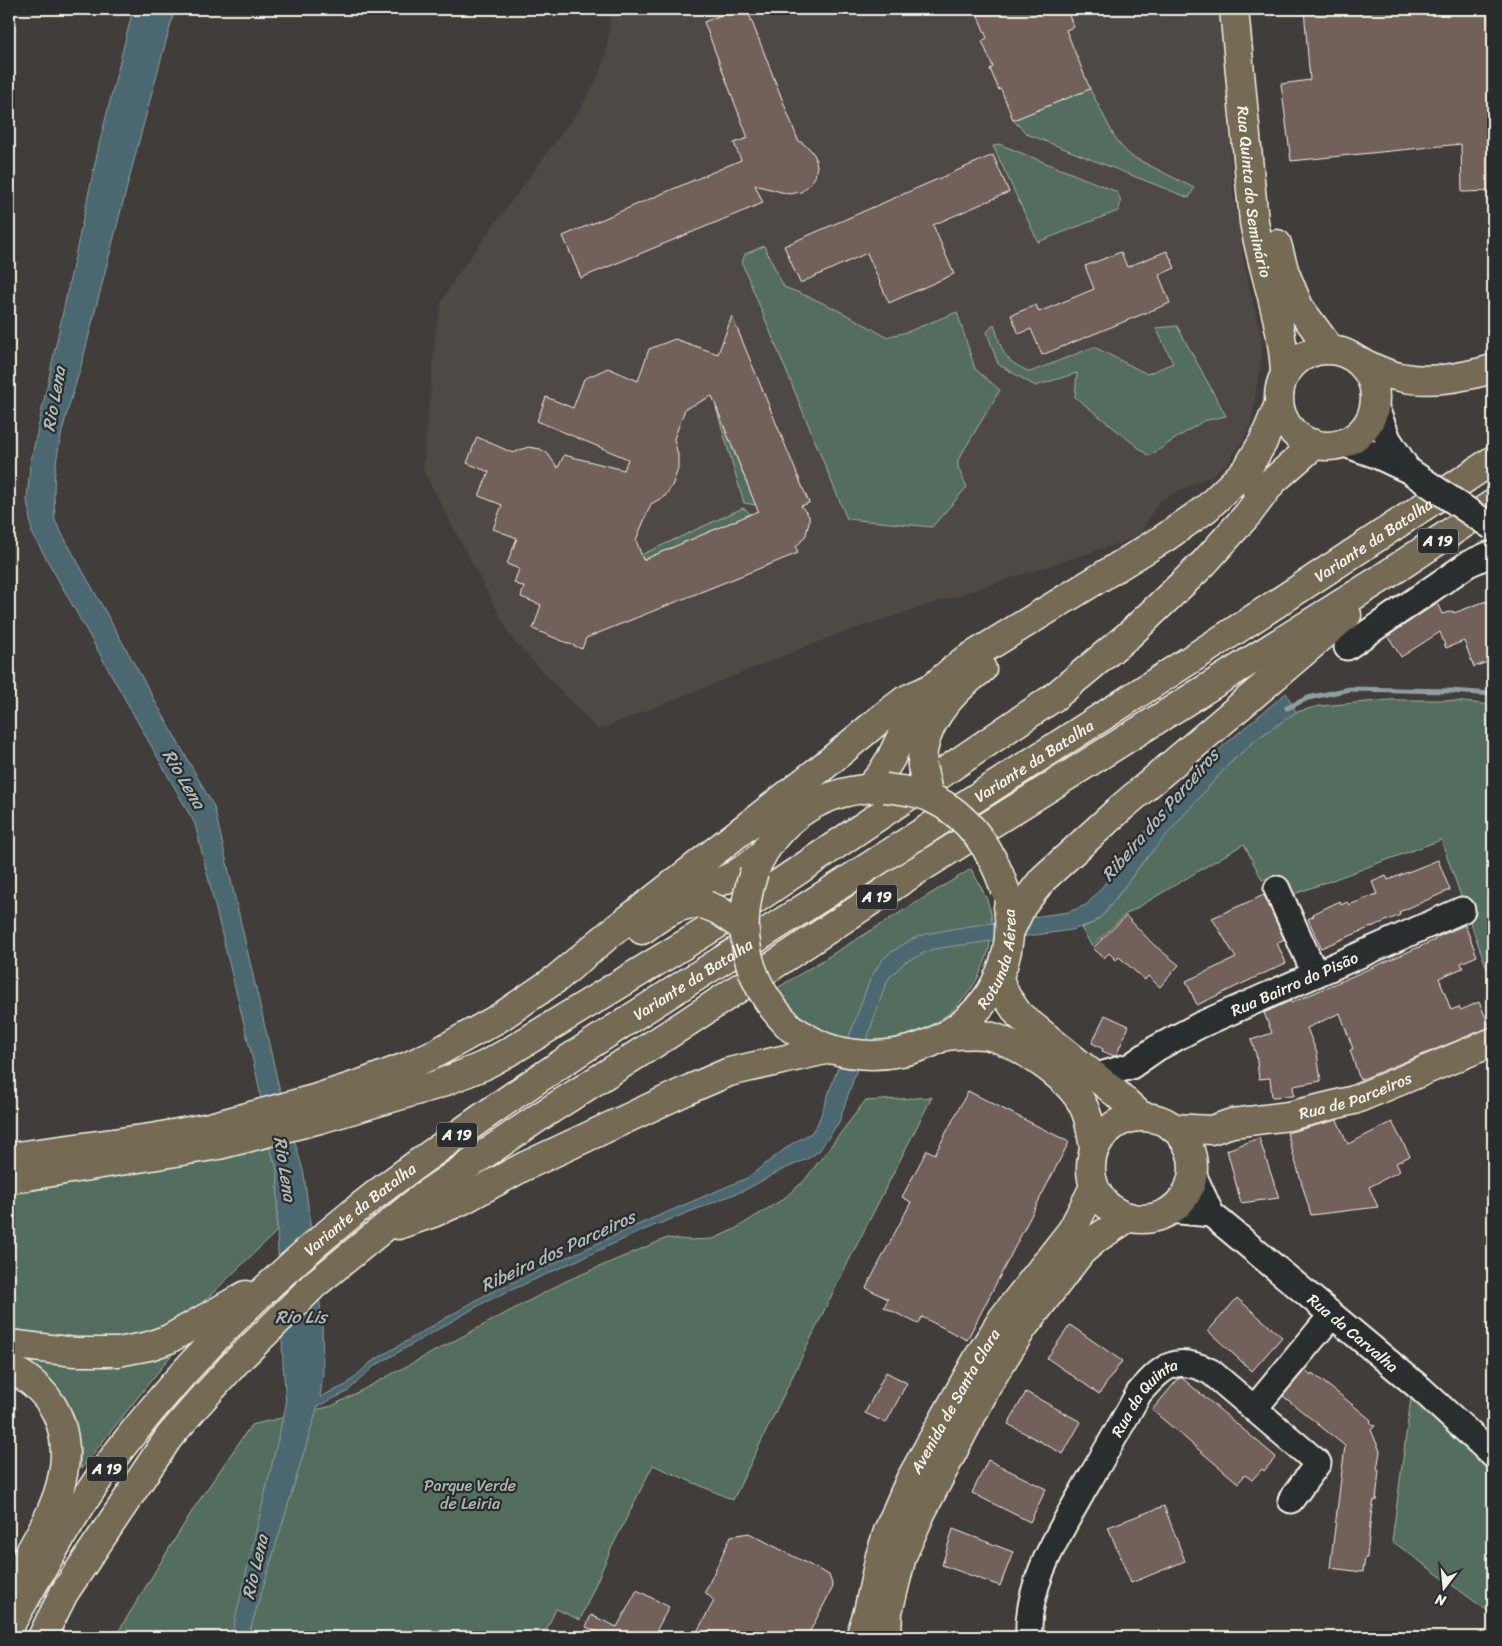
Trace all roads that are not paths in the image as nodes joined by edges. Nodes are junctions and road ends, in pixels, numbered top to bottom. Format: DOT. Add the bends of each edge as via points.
graph roads {
  1 [pos="1234,9"];
  2 [pos="1252,9"];
  3 [pos="1330,349"];
  4 [pos="1359,361"];
  5 [pos="1493,369"];
  6 [pos="1285,373"];
  7 [pos="1279,404"];
  8 [pos="1375,406"];
  9 [pos="1342,443"];
  10 [pos="1315,444"];
  11 [pos="1382,447"];
  12 [pos="1493,460"];
  13 [pos="1273,481"];
  14 [pos="1493,504"];
  15 [pos="1493,528"];
  16 [pos="1493,556"];
  17 [pos="1382,578"];
  18 [pos="1347,647"];
  19 [pos="933,687"];
  20 [pos="877,788"];
  21 [pos="930,797"];
  22 [pos="757,864"];
  23 [pos="1277,889"];
  24 [pos="651,902"];
  25 [pos="1462,910"];
  26 [pos="744,928"];
  27 [pos="1010,931"];
  28 [pos="1314,974"];
  29 [pos="998,977"];
  30 [pos="946,1036"];
  31 [pos="1493,1042"];
  32 [pos="830,1049"];
  33 [pos="1131,1066"];
  34 [pos="1094,1077"];
  35 [pos="363,1107"];
  36 [pos="317,1109"];
  37 [pos="1132,1109"];
  38 [pos="1174,1128"];
  39 [pos="1211,1130"];
  40 [pos="215,1136"];
  41 [pos="1094,1148"];
  42 [pos="9,1157"];
  43 [pos="1193,1167"];
  44 [pos="9,1179"];
  45 [pos="1094,1188"];
  46 [pos="1170,1210"];
  47 [pos="1211,1214"];
  48 [pos="1129,1217"];
  49 [pos="382,1230"];
  50 [pos="1332,1315"];
  51 [pos="226,1318"];
  52 [pos="9,1344"];
  53 [pos="9,1367"];
  54 [pos="1254,1409"];
  55 [pos="1493,1454"];
  56 [pos="1291,1500"];
  57 [pos="9,1589"];
  58 [pos="9,1627"];
  59 [pos="42,1637"];
  60 [pos="860,1637"];
  61 [pos="887,1637"];
  62 [pos="1029,1637"];
  1 -- 6 [label="main road, Rua Quinta do Seminário" via="1254,222 1282,335"];
  2 -- 3 [label="main road, Rua Quinta do Seminário" via="1263,137 1280,257 1299,307"];
  3 -- 4 [label="main road"];
  3 -- 6 [label="main road" via="1304,355"];
  4 -- 5 [label="main road" via="1387,374 1415,379 1455,378"];
  4 -- 8 [label="main road" via="1370,374"];
  6 -- 7 [label="main road"];
  7 -- 10 [label="main road" via="1291,430"];
  7 -- 19 [label="main road" via="1252,462 1206,508 1166,537 961,663"];
  8 -- 9 [label="main road" via="1364,429"];
  8 -- 11 [label="street"];
  9 -- 10 [label="main road"];
  9 -- 11 [label="street"];
  10 -- 13 [label="main road"];
  11 -- 15 [label="street, bridge" via="1408,470"];
  12 -- 51 [label="main road, Variante da Batalha / A 19" via="1292,594 541,1076 388,1185"];
  13 -- 21 [label="main road, bridge" via="1181,547 977,672 937,714 925,739 922,766"];
  13 -- 35 [label="main road" via="1236,529 1159,607 1105,656 1028,716 730,916 512,1050 446,1082"];
  14 -- 17 [label="main road, Variante da Batalha / A 19"];
  16 -- 18 [label="street" via="1468,564"];
  17 -- 27 [label="main road" via="1343,620 1043,879 1022,906"];
  17 -- 49 [label="main road, Variante da Batalha / A 19" via="913,873 542,1115 422,1196"];
  19 -- 20 [label="main road" via="910,718"];
  19 -- 24 [label="main road" via="884,716"];
  20 -- 21 [label="main road, Rotunda Aérea, bridge"];
  20 -- 22 [label="main road, Rotunda Aérea" via="838,794 807,808 773,838"];
  21 -- 27 [label="main road, Rotunda Aérea, bridge" via="958,816 982,842 999,870"];
  22 -- 24 [label="main road" via="713,884 686,889"];
  22 -- 26 [label="main road, Rotunda Aérea, bridge" via="744,913"];
  23 -- 28 [label="street"];
  24 -- 36 [label="main road" via="556,979 499,1018 408,1066 363,1083"];
  25 -- 28 [label="street, Rua Bairro do Pisão"];
  26 -- 32 [label="main road, Rotunda Aérea, bridge" via="747,953 772,1007 791,1028"];
  26 -- 35 [label="main road, bridge" via="706,905 693,904 669,911 503,1031"];
  27 -- 29 [label="main road, Rotunda Aérea"];
  28 -- 33 [label="street, Rua Bairro do Pisão" via="1200,1025"];
  29 -- 30 [label="main road, Rotunda Aérea" via="978,1007"];
  29 -- 34 [label="main road" via="1006,996 1020,1015"];
  30 -- 32 [label="main road, Rotunda Aérea" via="920,1048 896,1053 856,1054"];
  30 -- 41 [label="main road" via="984,1035 1001,1040 1050,1070 1079,1098"];
  31 -- 39 [label="main road, Rua de Parceiros" via="1354,1100 1289,1116 1232,1123"];
  32 -- 49 [label="main road" via="729,1072 523,1167 454,1204"];
  33 -- 34 [label="street, Rua Bairro do Pisão"];
  33 -- 37 [label="street"];
  34 -- 37 [label="main road"];
  35 -- 36 [label="main road"];
  36 -- 40 [label="main road"];
  37 -- 38 [label="main road"];
  37 -- 41 [label="main road" via="1126,1119 1102,1135"];
  38 -- 39 [label="main road, Rua de Parceiros"];
  38 -- 43 [label="main road" via="1189,1148"];
  39 -- 43 [label="main road"];
  40 -- 42 [label="main road" via="157,1137"];
  40 -- 44 [label="main road"];
  41 -- 45 [label="main road" via="1090,1174"];
  43 -- 46 [label="main road" via="1188,1190 1179,1204"];
  43 -- 47 [label="street, Rua da Carvalha"];
  45 -- 48 [label="main road" via="1112,1210"];
  45 -- 60 [label="main road, Avenida de Santa Clara" via="1072,1230 1004,1318 978,1358 910,1480 880,1556"];
  46 -- 47 [label="street"];
  46 -- 48 [label="main road" via="1153,1218"];
  47 -- 50 [label="street, Rua da Carvalha"];
  48 -- 61 [label="main road, Avenida de Santa Clara" via="1081,1252 1022,1329 989,1382 921,1512 902,1556 888,1612"];
  49 -- 59 [label="main road, Variante da Batalha / A 19" via="316,1284 235,1363 170,1437 64,1593"];
  50 -- 54 [label="street"];
  50 -- 55 [label="street, Rua da Carvalha"];
  51 -- 52 [label="main road, Variante da Batalha" via="149,1346 118,1352 75,1352"];
  51 -- 58 [label="main road, A 19" via="119,1450 75,1516"];
  53 -- 57 [label="main road" via="48,1397 65,1438 66,1458 59,1492 50,1514"];
  54 -- 56 [label="street, Rua da Quinta" via="1318,1463"];
  54 -- 62 [label="street, Rua da Quinta" via="1211,1372 1196,1364 1166,1366 1152,1379 1139,1393 1056,1538 1036,1586"];
}
